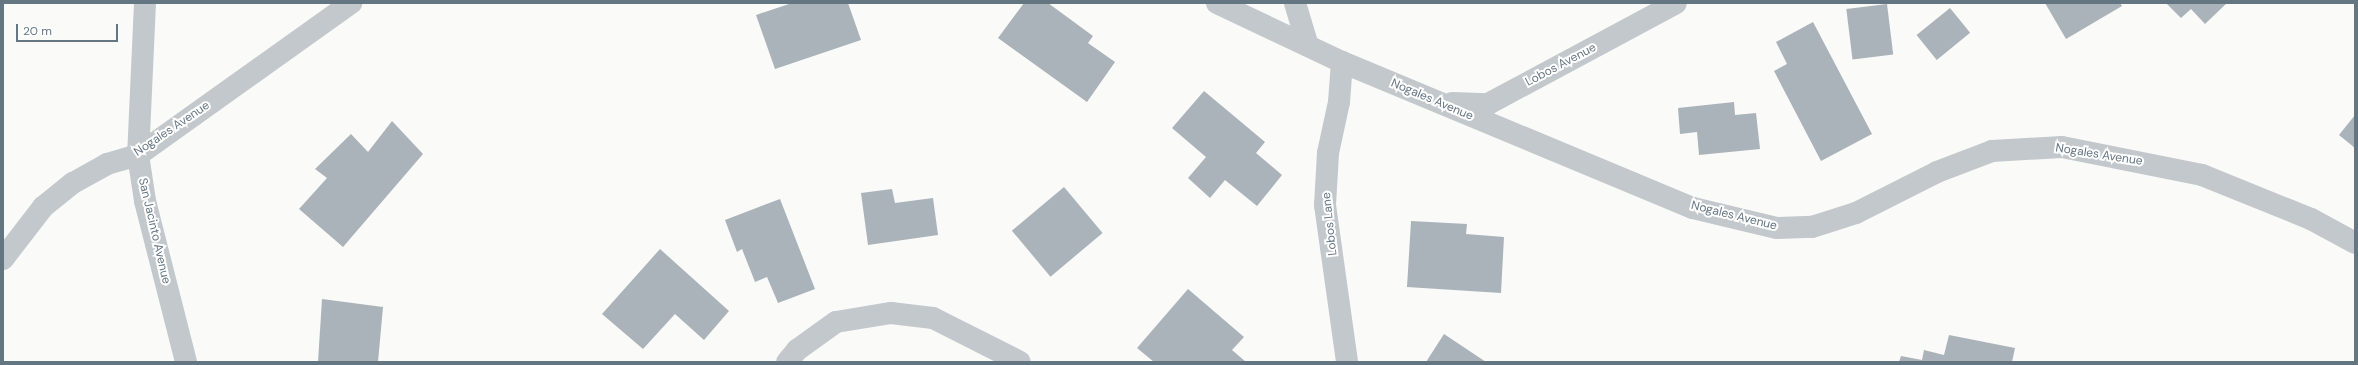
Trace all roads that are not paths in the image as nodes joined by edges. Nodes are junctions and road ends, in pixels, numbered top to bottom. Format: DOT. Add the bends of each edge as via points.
graph roads {
  1 [pos="145,3"];
  2 [pos="351,3"];
  3 [pos="1216,3"];
  4 [pos="1295,3"];
  5 [pos="1676,3"];
  6 [pos="1307,43"];
  7 [pos="1342,62"];
  8 [pos="1440,103"];
  9 [pos="138,155"];
  10 [pos="2355,243"];
  11 [pos="3,259"];
  12 [pos="186,362"];
  13 [pos="787,362"];
  14 [pos="1020,362"];
  15 [pos="1347,362"];
  1 -- 9 [label="street, San Jacinto Avenue"];
  2 -- 9 [label="street, Nogales Avenue"];
  3 -- 6 [label="street, Nogales Avenue"];
  4 -- 6 [label="street"];
  5 -- 8 [label="street, Lobos Avenue" via="1488,104"];
  6 -- 7 [label="street, Nogales Avenue"];
  7 -- 8 [label="street, Nogales Avenue"];
  7 -- 15 [label="street, Lobos Lane" via="1339,102 1328,153 1326,205"];
  8 -- 10 [label="street, Nogales Avenue" via="1693,208 1777,228 1812,227 1856,213 1937,172 1992,151 2062,147 2202,175 2285,207"];
  9 -- 11 [label="street, Nogales Avenue" via="107,164 73,182 43,207"];
  9 -- 12 [label="street, San Jacinto Avenue" via="145,201"];
  13 -- 14 [label="street" via="797,350 836,322 891,313 933,318"];
}
